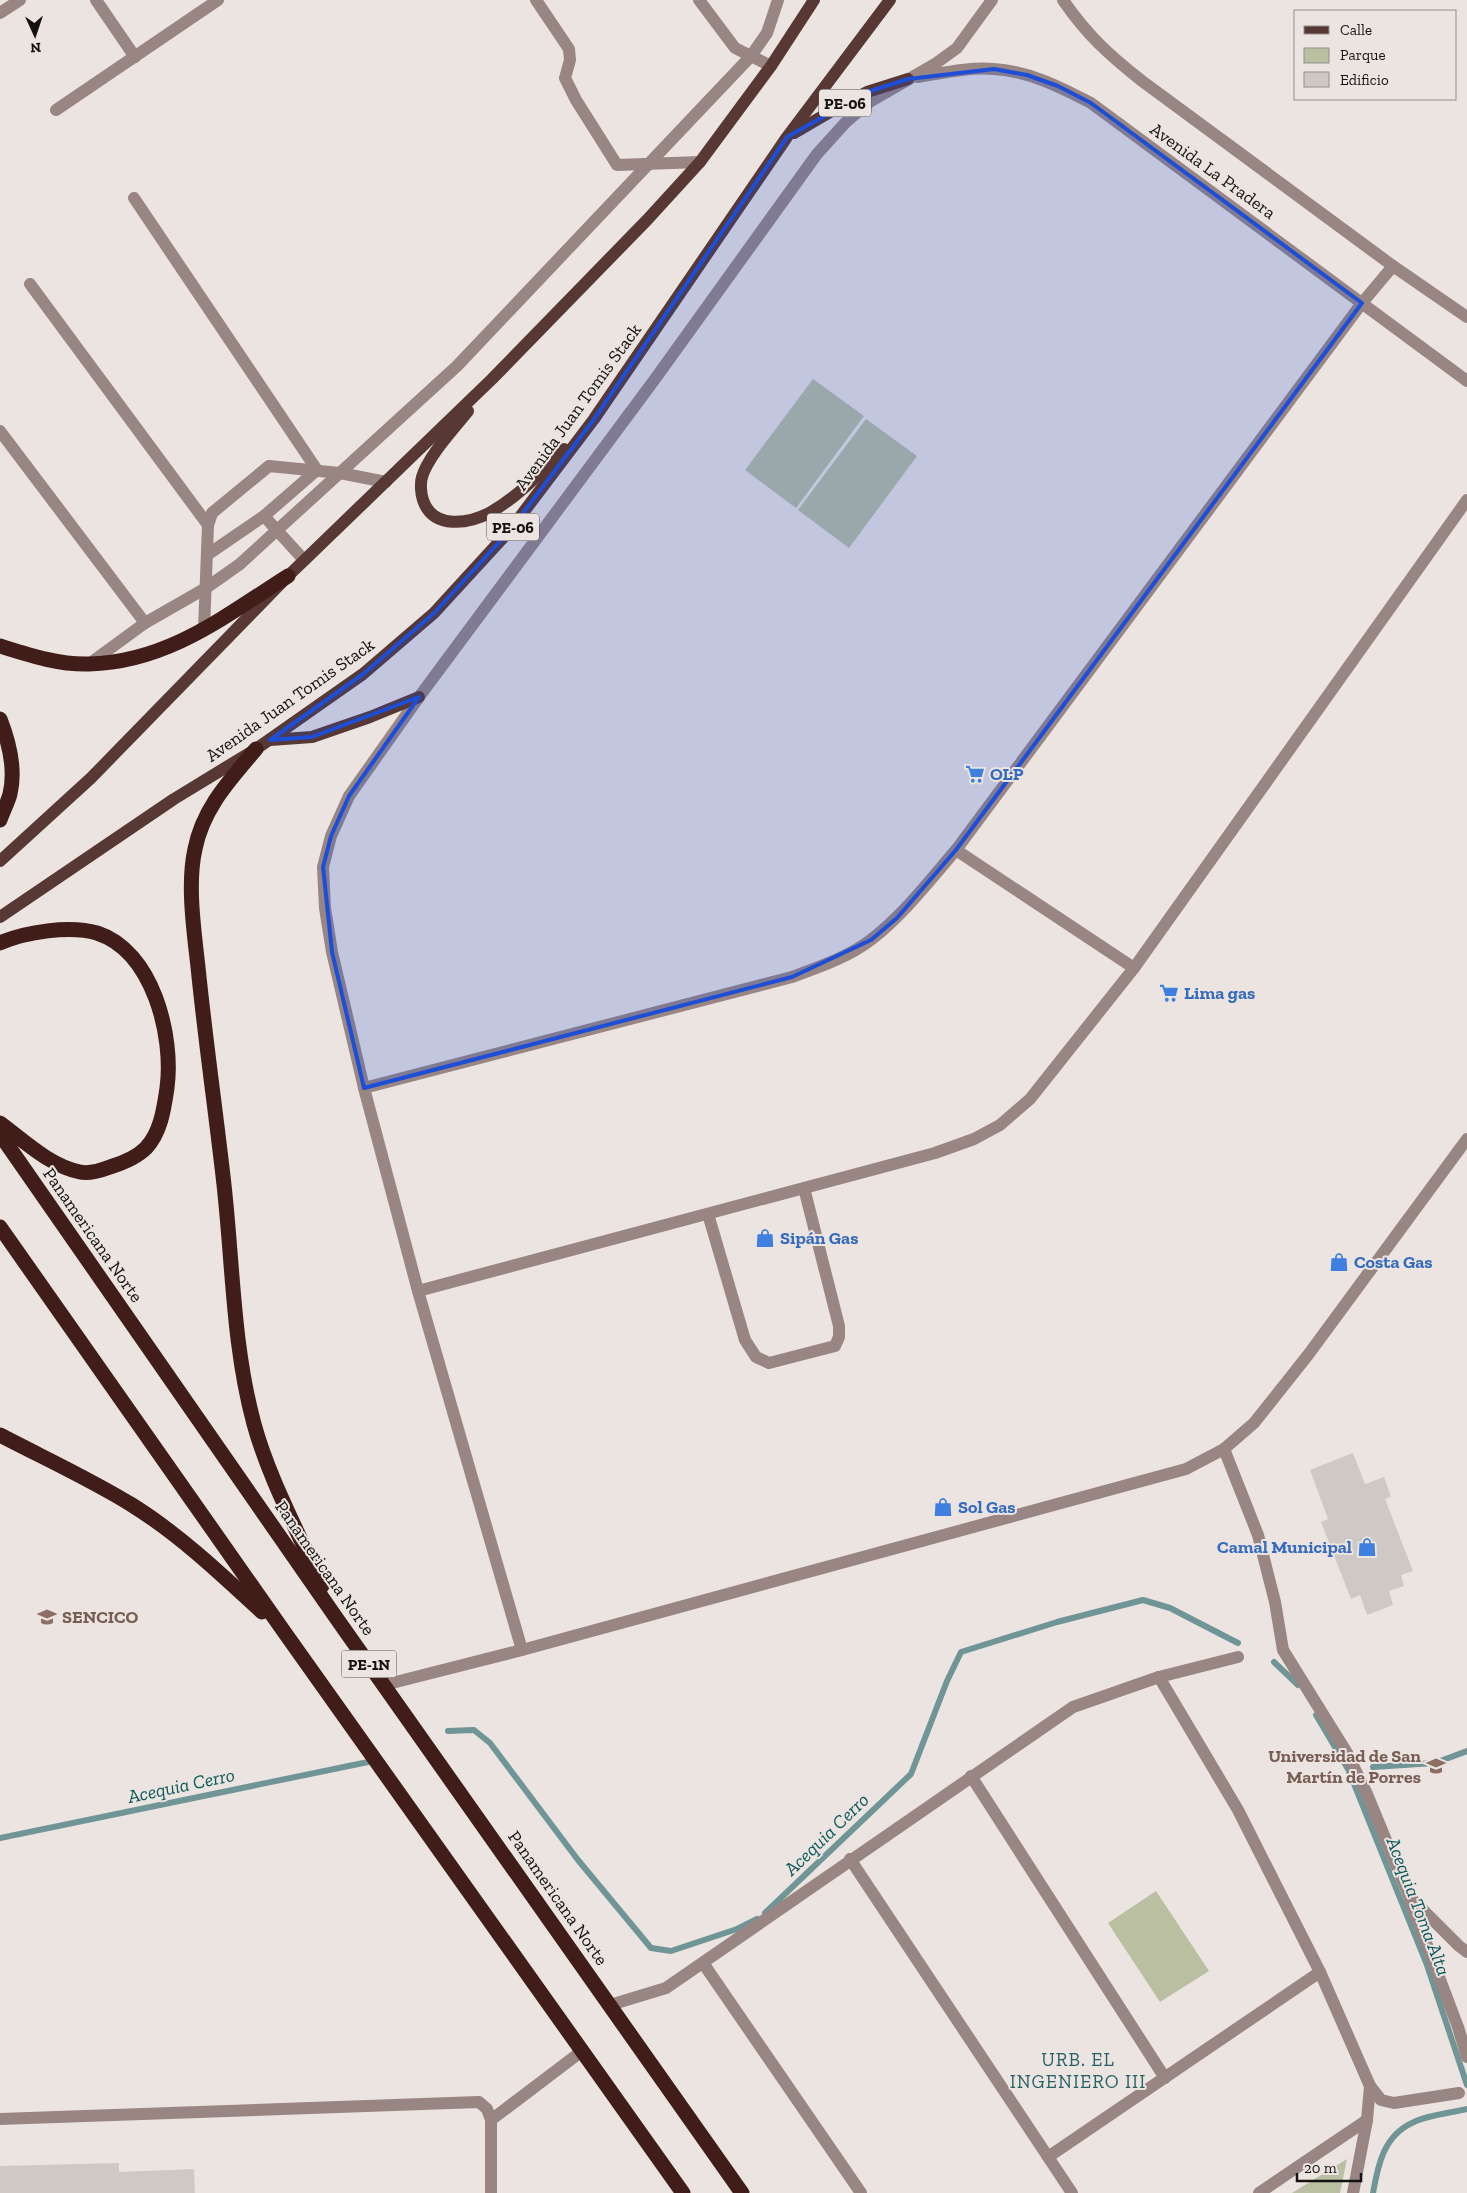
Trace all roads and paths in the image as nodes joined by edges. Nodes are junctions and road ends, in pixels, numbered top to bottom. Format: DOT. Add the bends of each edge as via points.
graph roads {
  1 [pos="20,0"];
  2 [pos="96,0"];
  3 [pos="218,0"];
  4 [pos="536,0"];
  5 [pos="699,0"];
  6 [pos="778,0"];
  7 [pos="814,0"];
  8 [pos="890,0"];
  9 [pos="992,0"];
  10 [pos="1063,0"];
  11 [pos="0,13"];
  12 [pos="751,56"];
  13 [pos="135,57"];
  14 [pos="771,66"];
  15 [pos="908,79"];
  16 [pos="56,110"];
  17 [pos="787,137"];
  18 [pos="700,162"];
  19 [pos="650,163"];
  20 [pos="134,198"];
  21 [pos="1393,266"];
  22 [pos="30,284"];
  23 [pos="1362,302"];
  24 [pos="1467,317"];
  25 [pos="492,379"];
  26 [pos="1467,381"];
  27 [pos="594,420"];
  28 [pos="0,431"];
  29 [pos="317,470"];
  30 [pos="340,473"];
  31 [pos="386,482"];
  32 [pos="1467,500"];
  33 [pos="264,516"];
  34 [pos="208,526"];
  35 [pos="277,531"];
  36 [pos="207,555"];
  37 [pos="304,560"];
  38 [pos="288,576"];
  39 [pos="206,588"];
  40 [pos="144,623"];
  41 [pos="204,629"];
  42 [pos="0,646"];
  43 [pos="89,664"];
  44 [pos="419,697"];
  45 [pos="0,719"];
  46 [pos="270,740"];
  47 [pos="256,749"];
  48 [pos="0,820"];
  49 [pos="956,850"];
  50 [pos="0,861"];
  51 [pos="0,917"];
  52 [pos="0,943"];
  53 [pos="1134,968"];
  54 [pos="364,1088"];
  55 [pos="0,1123"];
  56 [pos="0,1134"];
  57 [pos="1467,1138"];
  58 [pos="804,1188"];
  59 [pos="708,1214"];
  60 [pos="0,1227"];
  61 [pos="418,1291"];
  62 [pos="0,1435"];
  63 [pos="1224,1449"];
  64 [pos="337,1619"];
  65 [pos="285,1634"];
  66 [pos="522,1650"];
  67 [pos="1238,1657"];
  68 [pos="1159,1677"];
  69 [pos="384,1685"];
  70 [pos="971,1776"];
  71 [pos="850,1860"];
  72 [pos="1409,1896"];
  73 [pos="1467,1952"];
  74 [pos="704,1964"];
  75 [pos="1320,1972"];
  76 [pos="610,2005"];
  77 [pos="582,2051"];
  78 [pos="1467,2057"];
  79 [pos="1165,2078"];
  80 [pos="1370,2086"];
  81 [pos="1458,2093"];
  82 [pos="0,2118"];
  83 [pos="491,2120"];
  84 [pos="1367,2120"];
  85 [pos="1048,2157"];
  86 [pos="491,2193"];
  87 [pos="683,2193"];
  88 [pos="742,2193"];
  89 [pos="861,2193"];
  90 [pos="1072,2193"];
  91 [pos="1260,2193"];
  92 [pos="1353,2193"];
  1 -- 11 [label="street"];
  2 -- 13 [label="street"];
  3 -- 13 [label="street"];
  4 -- 19 [label="street" via="569,49 565,78 616,165"];
  5 -- 12 [label="street" via="735,48"];
  6 -- 12 [label="street" via="768,32"];
  7 -- 14 [label="main road"];
  8 -- 17 [label="main road, Avenida Juan Tomis Stack / PE-06"];
  9 -- 15 [label="street" via="957,48"];
  10 -- 21 [label="street, Avenida La Pradera" via="1081,27 1113,58"];
  12 -- 14 [label="street"];
  12 -- 19 [label="street"];
  13 -- 16 [label="street"];
  14 -- 18 [label="main road"];
  15 -- 17 [label="main road, PE-06" via="867,92"];
  15 -- 23 [label="street, Avenida La Pradera" via="960,70 994,69 1027,75 1058,86 1091,103"];
  15 -- 44 [label="street" via="846,122 816,154 655,380"];
  17 -- 27 [label="main road, Avenida Juan Tomis Stack / PE-06"];
  18 -- 19 [label="street"];
  18 -- 25 [label="main road"];
  19 -- 30 [label="street" via="457,366"];
  20 -- 29 [label="street"];
  21 -- 23 [label="street"];
  21 -- 24 [label="street, Avenida La Pradera"];
  22 -- 34 [label="street"];
  23 -- 26 [label="street, Avenida La Pradera"];
  23 -- 49 [label="street"];
  25 -- 27 [label="main road" via="432,459 422,478 421,494 426,507 438,519 453,523 469,521 490,512 515,496"];
  25 -- 31 [label="main road"];
  27 -- 46 [label="main road, Avenida Juan Tomis Stack / PE-06" via="510,530 434,613 363,674"];
  28 -- 40 [label="street"];
  29 -- 30 [label="street"];
  29 -- 33 [label="street"];
  29 -- 34 [label="street" via="269,466 212,513"];
  30 -- 31 [label="street"];
  30 -- 35 [label="street"];
  31 -- 37 [label="main road"];
  32 -- 53 [label="street"];
  33 -- 35 [label="street"];
  33 -- 36 [label="street"];
  34 -- 36 [label="street"];
  35 -- 37 [label="street"];
  35 -- 39 [label="street" via="240,564"];
  36 -- 39 [label="street"];
  37 -- 38 [label="main road"];
  38 -- 41 [label="highway"];
  38 -- 50 [label="main road" via="91,778"];
  39 -- 40 [label="street"];
  39 -- 41 [label="street"];
  40 -- 43 [label="street"];
  41 -- 43 [label="highway" via="157,652"];
  42 -- 43 [label="highway" via="40,658"];
  44 -- 46 [label="main road" via="312,737"];
  44 -- 54 [label="street" via="349,796 331,836 323,868 332,952"];
  45 -- 48 [label="highway" via="8,739 12,768 10,794"];
  46 -- 47 [label="main road, Avenida Juan Tomis Stack / PE-06"];
  47 -- 51 [label="main road, Avenida Juan Tomis Stack / PE-06" via="174,799"];
  47 -- 64 [label="highway" via="216,798 202,823 194,850 196,946 244,1381 266,1459"];
  49 -- 53 [label="street"];
  49 -- 54 [label="street" via="897,918 871,940 840,958 792,977"];
  52 -- 55 [label="highway" via="40,932 70,930 96,933 119,944 151,986 161,1012 168,1077 159,1127 146,1147 127,1162 105,1169 82,1172 56,1164"];
  53 -- 58 [label="street" via="1030,1099 1000,1125 974,1139 935,1153"];
  54 -- 61 [label="street"];
  56 -- 64 [label="highway, Panamericana Norte / PE-1N"];
  57 -- 63 [label="street" via="1308,1355 1254,1423"];
  58 -- 59 [label="street"];
  58 -- 59 [label="street" via="840,1326 835,1346 769,1363 756,1357 745,1340"];
  59 -- 61 [label="street"];
  60 -- 65 [label="highway, PE-1N"];
  61 -- 66 [label="street"];
  62 -- 65 [label="highway" via="132,1505 167,1529"];
  63 -- 66 [label="street" via="1186,1469"];
  63 -- 72 [label="street" via="1258,1535 1283,1650 1347,1753"];
  64 -- 69 [label="highway, Panamericana Norte / PE-1N"];
  65 -- 77 [label="highway, PE-1N"];
  66 -- 69 [label="street"];
  67 -- 68 [label="street"];
  68 -- 70 [label="street" via="1072,1707"];
  68 -- 75 [label="street" via="1238,1810"];
  69 -- 76 [label="highway, Panamericana Norte / PE-1N"];
  70 -- 71 [label="street"];
  70 -- 79 [label="street"];
  71 -- 74 [label="street"];
  71 -- 85 [label="street"];
  72 -- 73 [label="street"];
  72 -- 78 [label="street"];
  74 -- 76 [label="street" via="666,1988"];
  74 -- 89 [label="street"];
  75 -- 79 [label="street"];
  75 -- 80 [label="street"];
  76 -- 88 [label="highway, Panamericana Norte / PE-1N"];
  77 -- 83 [label="street"];
  77 -- 87 [label="highway, PE-1N"];
  79 -- 85 [label="street"];
  80 -- 81 [label="street" via="1381,2100 1394,2103"];
  80 -- 84 [label="street"];
  82 -- 83 [label="street" via="479,2102 487,2109"];
  83 -- 86 [label="street"];
  84 -- 91 [label="street"];
  84 -- 92 [label="street"];
  85 -- 90 [label="street"];
}
